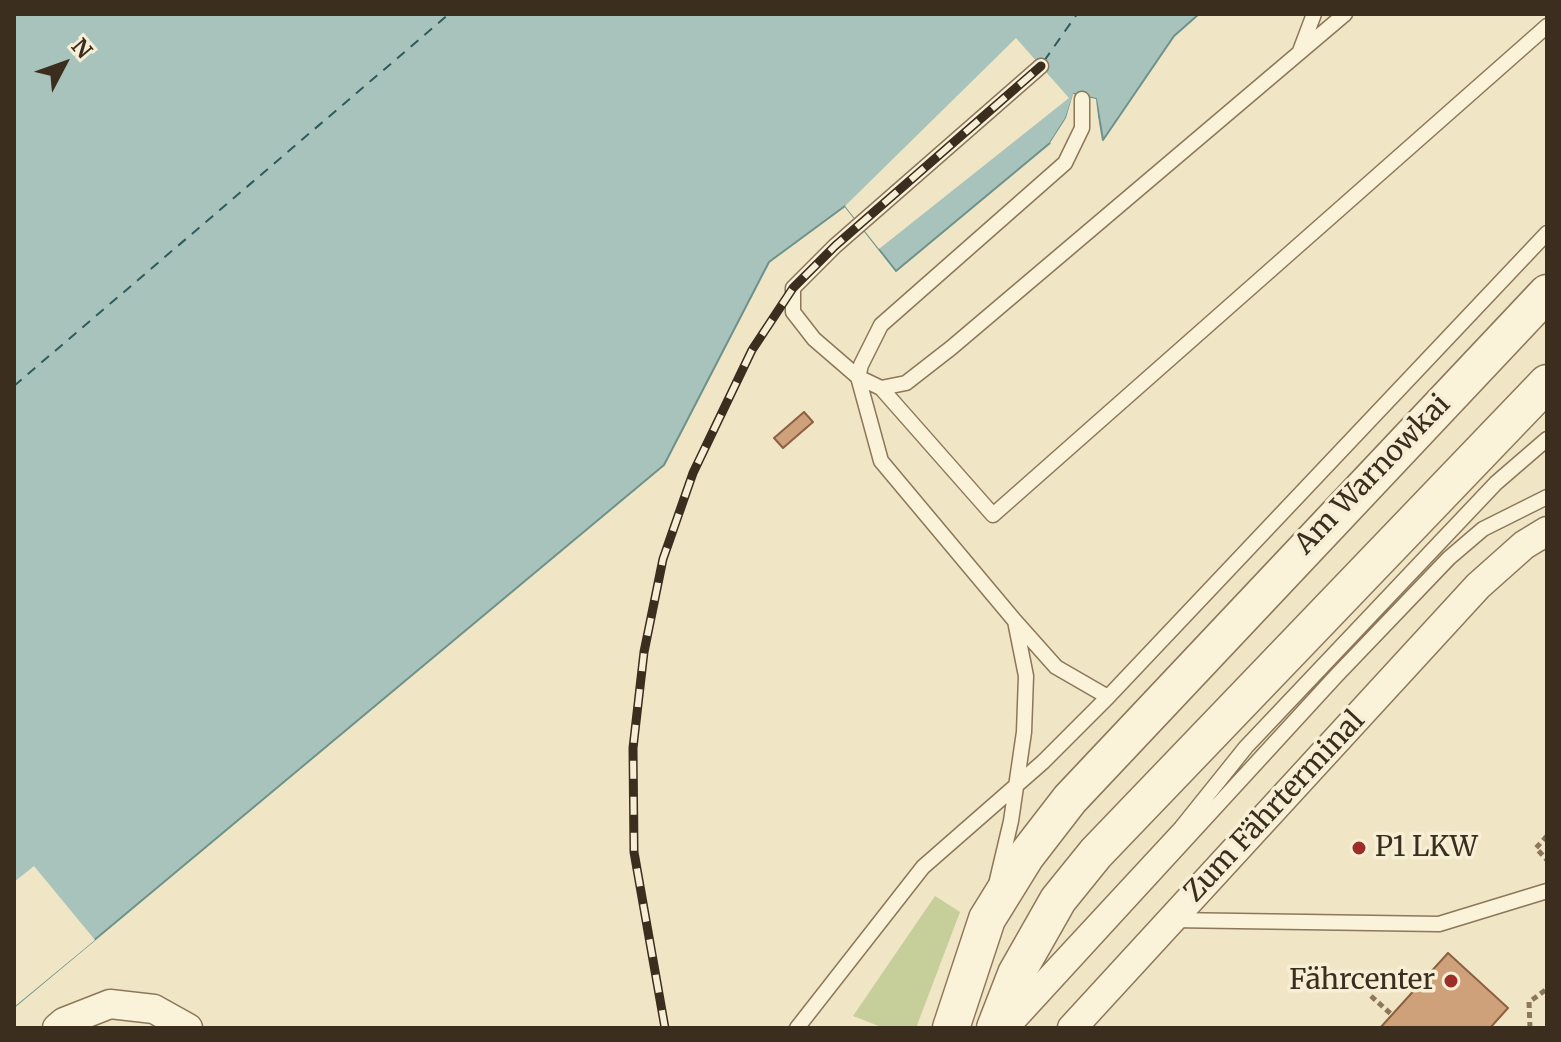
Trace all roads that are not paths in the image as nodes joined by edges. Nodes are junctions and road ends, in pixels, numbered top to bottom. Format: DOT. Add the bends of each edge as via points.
graph roads {
  1 [pos="1314,14"];
  2 [pos="1345,14"];
  3 [pos="1547,26"];
  4 [pos="1299,53"];
  5 [pos="1041,66"];
  6 [pos="1082,99"];
  7 [pos="1547,233"];
  8 [pos="1547,293"];
  9 [pos="858,377"];
  10 [pos="1547,383"];
  11 [pos="881,388"];
  12 [pos="1547,439"];
  13 [pos="1547,497"];
  14 [pos="1547,531"];
  15 [pos="1015,621"];
  16 [pos="1108,697"];
  17 [pos="1016,786"];
  18 [pos="1547,891"];
  19 [pos="987,919"];
  20 [pos="1170,920"];
  21 [pos="57,1028"];
  22 [pos="188,1028"];
  23 [pos="797,1028"];
  24 [pos="951,1028"];
  25 [pos="998,1028"];
  26 [pos="1013,1028"];
  27 [pos="1072,1028"];
  1 -- 4 [label="lane"];
  2 -- 4 [label="lane"];
  3 -- 11 [label="lane" via="993,515"];
  4 -- 11 [label="lane" via="951,348 906,383"];
  5 -- 9 [label="lane" via="793,288 793,312 814,339"];
  6 -- 9 [label="lane" via="1082,128 1065,163 881,325"];
  7 -- 16 [label="lane"];
  8 -- 19 [label="street, Am Warnowkai" via="1061,810"];
  9 -- 11 [label="lane"];
  9 -- 15 [label="lane" via="881,461"];
  10 -- 25 [label="street" via="1096,853 1058,900 1016,974"];
  12 -- 25 [label="lane" via="1496,483 1246,747 1181,828"];
  13 -- 26 [label="lane" via="1483,529 1449,558"];
  14 -- 20 [label="street, Zum Fährterminal" via="1478,586"];
  15 -- 16 [label="lane" via="1056,667"];
  15 -- 17 [label="lane" via="1026,676"];
  16 -- 17 [label="lane"];
  17 -- 19 [label="lane"];
  17 -- 23 [label="lane" via="923,867"];
  18 -- 20 [label="lane" via="1439,924"];
  19 -- 24 [label="street"];
  20 -- 27 [label="street, Zum Fährterminal"];
  21 -- 22 [label="street" via="110,1004 154,1009"];
}
